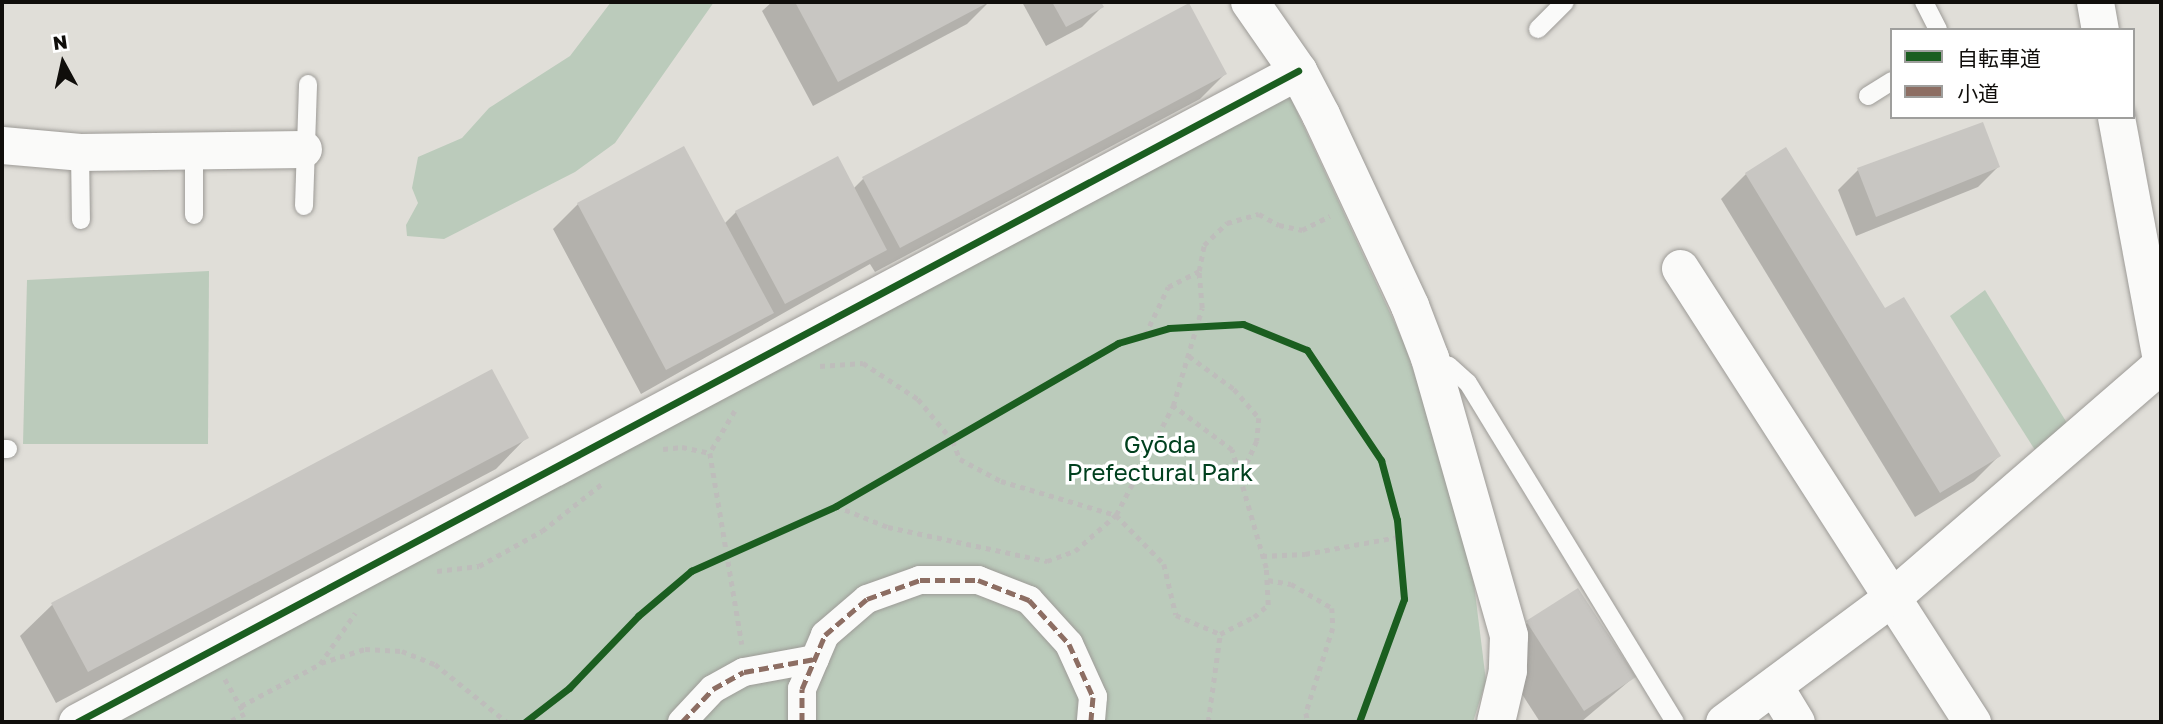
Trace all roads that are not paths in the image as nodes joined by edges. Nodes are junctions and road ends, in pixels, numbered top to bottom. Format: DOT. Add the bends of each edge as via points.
graph roads {
  1 [pos="1250,2"];
  2 [pos="1565,2"];
  3 [pos="1924,2"];
  4 [pos="2095,2"];
  5 [pos="1937,28"];
  6 [pos="2100,28"];
  7 [pos="1538,29"];
  8 [pos="1298,71"];
  9 [pos="1890,82"];
  10 [pos="308,84"];
  11 [pos="1868,96"];
  12 [pos="2116,119"];
  13 [pos="2,145"];
  14 [pos="303,149"];
  15 [pos="194,151"];
  16 [pos="80,152"];
  17 [pos="304,206"];
  18 [pos="194,215"];
  19 [pos="81,220"];
  20 [pos="1680,268"];
  21 [pos="1430,358"];
  22 [pos="2161,362"];
  23 [pos="1891,598"];
  24 [pos="815,659"];
  25 [pos="1774,686"];
  26 [pos="77,722"];
  27 [pos="682,722"];
  28 [pos="802,722"];
  29 [pos="1091,722"];
  30 [pos="1496,722"];
  31 [pos="1675,722"];
  32 [pos="1724,722"];
  33 [pos="1796,722"];
  34 [pos="1972,722"];
  1 -- 8 [label="street"];
  2 -- 7 [label="lane"];
  3 -- 5 [label="lane"];
  4 -- 6 [label="street"];
  8 -- 21 [label="street" via="1362,200"];
  8 -- 26 [label="street"];
  9 -- 11 [label="lane"];
  10 -- 14 [label="lane"];
  12 -- 22 [label="street"];
  13 -- 16 [label="street"];
  14 -- 15 [label="street"];
  14 -- 17 [label="lane"];
  15 -- 16 [label="street"];
  15 -- 18 [label="lane"];
  16 -- 19 [label="lane"];
  20 -- 23 [label="street"];
  21 -- 30 [label="street" via="1509,636 1508,671"];
  21 -- 31 [label="lane" via="1449,366 1468,383"];
  22 -- 23 [label="street"];
  23 -- 25 [label="street"];
  23 -- 34 [label="street"];
  24 -- 27 [label="street" via="736,676 713,689"];
  24 -- 28 [label="street" via="802,689"];
  24 -- 29 [label="street" via="825,635 867,598 920,580 978,580 1029,600 1069,644 1093,697"];
  25 -- 32 [label="street"];
  25 -- 33 [label="street"];
}
